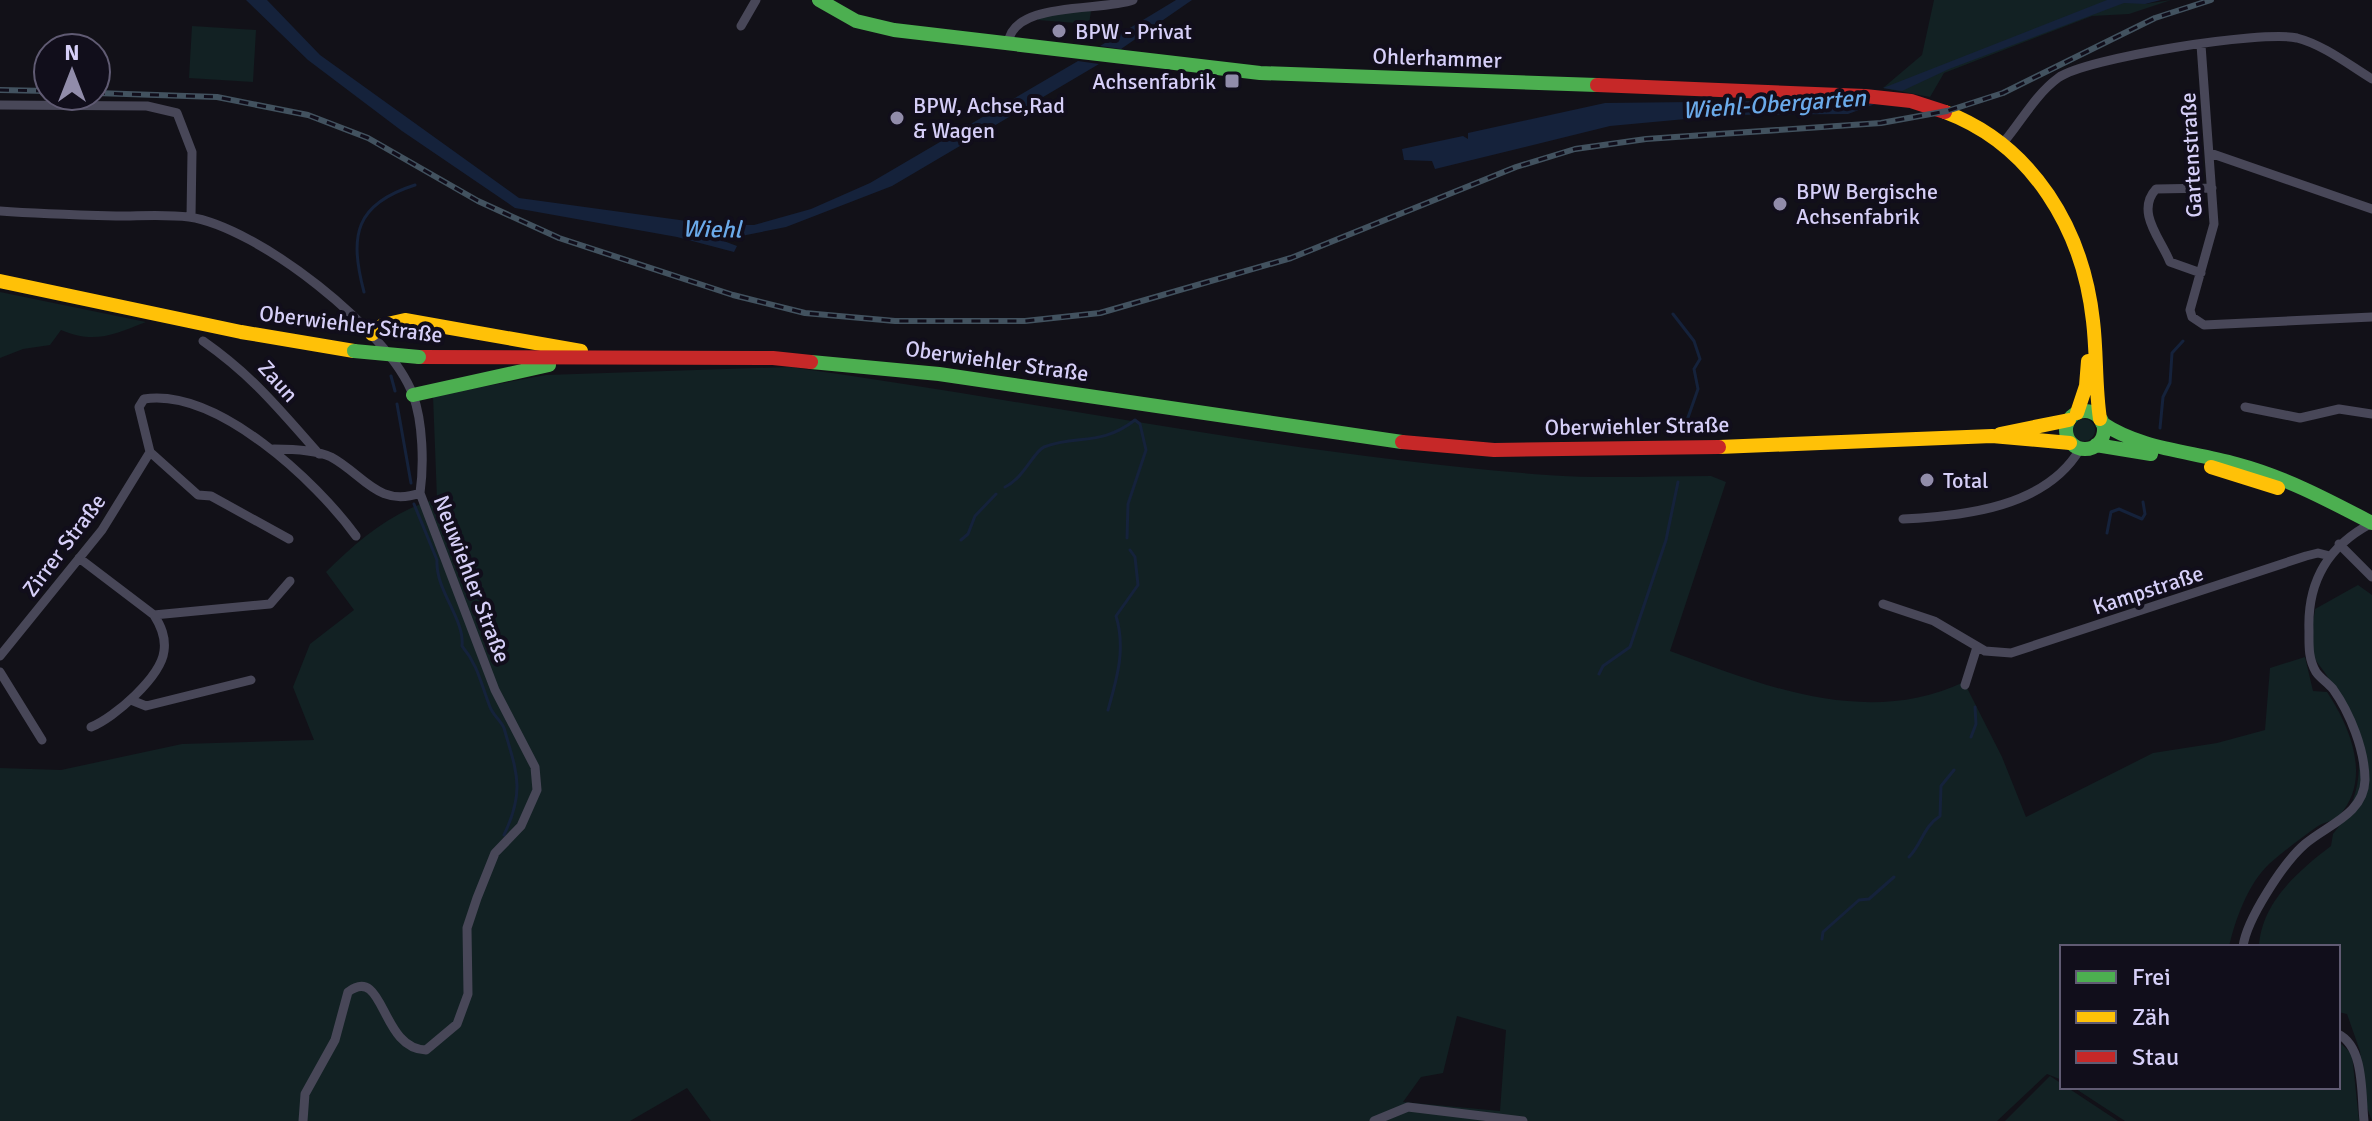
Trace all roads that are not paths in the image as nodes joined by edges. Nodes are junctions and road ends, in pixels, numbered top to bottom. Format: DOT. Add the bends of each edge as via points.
graph roads {
  1 [pos="756,0"];
  2 [pos="819,0"];
  3 [pos="1133,0"];
  4 [pos="741,26"];
  5 [pos="1008,44"];
  6 [pos="2201,45"];
  7 [pos="2372,79"];
  8 [pos="0,105"];
  9 [pos="2003,143"];
  10 [pos="2210,153"];
  11 [pos="2212,188"];
  12 [pos="2372,209"];
  13 [pos="0,211"];
  14 [pos="191,217"];
  15 [pos="2201,273"];
  16 [pos="0,281"];
  17 [pos="2372,317"];
  18 [pos="372,334"];
  19 [pos="2093,337"];
  20 [pos="203,341"];
  21 [pos="650,358"];
  22 [pos="571,359"];
  23 [pos="413,395"];
  24 [pos="2245,407"];
  25 [pos="2372,414"];
  26 [pos="2073,417"];
  27 [pos="2101,421"];
  28 [pos="1992,436"];
  29 [pos="2096,445"];
  30 [pos="2075,446"];
  31 [pos="274,449"];
  32 [pos="150,452"];
  33 [pos="319,454"];
  34 [pos="420,493"];
  35 [pos="2343,509"];
  36 [pos="1903,519"];
  37 [pos="2372,523"];
  38 [pos="356,536"];
  39 [pos="289,539"];
  40 [pos="2339,544"];
  41 [pos="2330,556"];
  42 [pos="79,558"];
  43 [pos="2372,577"];
  44 [pos="290,581"];
  45 [pos="1883,604"];
  46 [pos="154,615"];
  47 [pos="1977,647"];
  48 [pos="0,656"];
  49 [pos="0,672"];
  50 [pos="251,680"];
  51 [pos="1965,685"];
  52 [pos="131,700"];
  53 [pos="91,727"];
  54 [pos="42,740"];
  55 [pos="2244,945"];
  56 [pos="2340,1035"];
  57 [pos="303,1121"];
  58 [pos="1374,1121"];
  59 [pos="1523,1121"];
  60 [pos="2364,1121"];
  1 -- 4 [label="street"];
  2 -- 5 [label="main road, Ohlerhammer" via="856,21"];
  3 -- 5 [label="street" via="1036,11 1014,25"];
  5 -- 9 [label="main road, Ohlerhammer" via="1227,71 1865,95 1947,111"];
  6 -- 7 [label="street" via="2278,36 2298,39"];
  6 -- 9 [label="street" via="2075,69 2046,89"];
  6 -- 10 [label="street, Gartenstraße"];
  8 -- 14 [label="street" via="147,106 177,113 192,152"];
  9 -- 19 [label="main road" via="2050,193 2065,219 2087,281"];
  10 -- 11 [label="street, Gartenstraße"];
  10 -- 12 [label="street"];
  11 -- 15 [label="street, Gartenstraße" via="2214,224"];
  11 -- 15 [label="street" via="2156,189 2149,196 2148,219 2170,262"];
  13 -- 14 [label="street, Neuwiehler Straße"];
  14 -- 18 [label="street, Neuwiehler Straße" via="270,251 319,285"];
  15 -- 17 [label="street, Gartenstraße" via="2190,310 2204,325"];
  16 -- 22 [label="main road, Oberwiehler Straße, bridge" via="354,351"];
  18 -- 21 [label="main road" via="405,320 562,349"];
  18 -- 23 [label="street, Neuwiehler Straße"];
  19 -- 26 [label="main road" via="2086,386"];
  19 -- 27 [label="main road"];
  20 -- 33 [label="street, Zaun" via="253,378"];
  21 -- 22 [label="main road, Oberwiehler Straße"];
  21 -- 28 [label="main road, Oberwiehler Straße" via="773,358 939,374 1391,441 1494,450 1634,451"];
  22 -- 23 [label="main road"];
  23 -- 34 [label="street, Neuwiehler Straße"];
  24 -- 25 [label="street" via="2300,418 2339,409"];
  26 -- 27 [label="main road" via="2092,413"];
  26 -- 28 [label="main road, Oberwiehler Straße"];
  26 -- 30 [label="main road" via="2066,431"];
  27 -- 29 [label="main road" via="2103,435"];
  27 -- 35 [label="main road" via="2126,439 2237,464 2299,485"];
  28 -- 30 [label="main road, Oberwiehler Straße"];
  29 -- 30 [label="main road"];
  29 -- 35 [label="main road" via="2209,466"];
  30 -- 36 [label="street" via="2068,468 2044,488 1981,509"];
  31 -- 32 [label="street, Zaun" via="203,407 150,398 139,407"];
  31 -- 33 [label="street, Zaun"];
  31 -- 38 [label="street, Zaun"];
  32 -- 39 [label="street" via="198,495 211,496"];
  32 -- 42 [label="street, Zirrer Straße"];
  33 -- 34 [label="street, Zaun" via="334,459 377,493"];
  34 -- 57 [label="street, Neuwiehler Straße" via="495,690 535,767 537,790 521,826 495,853 477,898 467,928 468,994 457,1024 426,1050 408,1047 395,1035 373,992 366,987 348,992 335,1040 305,1094"];
  35 -- 37 [label="main road"];
  37 -- 40 [label="street"];
  40 -- 41 [label="street"];
  40 -- 43 [label="street"];
  41 -- 47 [label="street, Kampstraße" via="2306,556 2011,653"];
  41 -- 55 [label="street" via="2312,589 2308,650 2317,673 2342,703 2359,745 2363,794 2337,823 2304,844 2283,870"];
  42 -- 46 [label="street"];
  42 -- 48 [label="street, Zirrer Straße"];
  44 -- 46 [label="street" via="270,604"];
  45 -- 47 [label="street, Kampstraße" via="1934,621"];
  46 -- 52 [label="street" via="163,631 164,654"];
  47 -- 51 [label="street"];
  49 -- 54 [label="street"];
  50 -- 52 [label="street" via="146,706"];
  52 -- 53 [label="street"];
  56 -- 60 [label="street" via="2357,1055"];
  58 -- 59 [label="street" via="1408,1107"];
}
